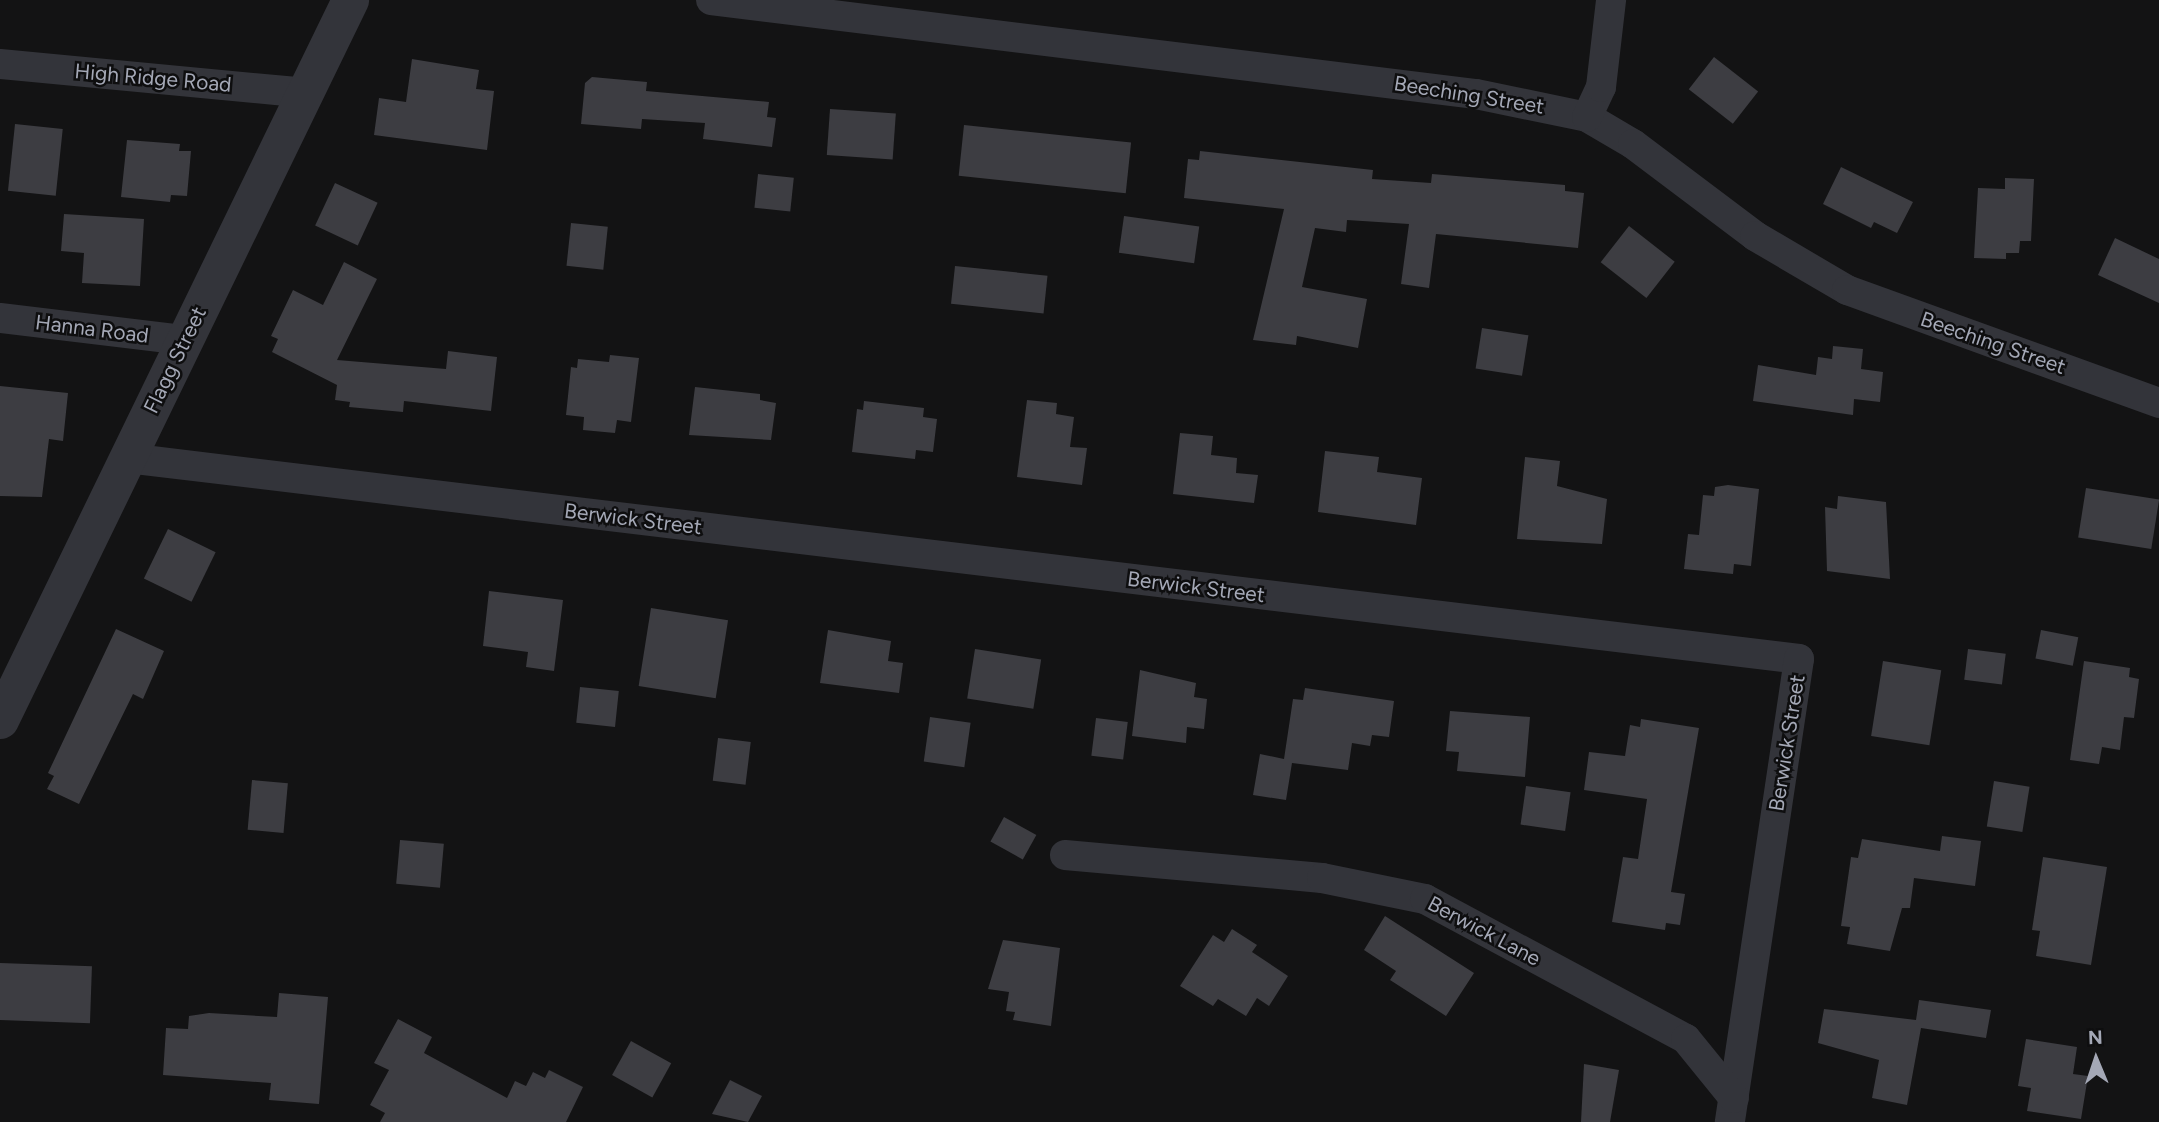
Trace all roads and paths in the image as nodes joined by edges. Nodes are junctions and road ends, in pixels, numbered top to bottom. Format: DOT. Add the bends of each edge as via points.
graph roads {
  1 [pos="350,0"];
  2 [pos="711,0"];
  3 [pos="1611,0"];
  4 [pos="0,64"];
  5 [pos="305,93"];
  6 [pos="1587,117"];
  7 [pos="0,318"];
  8 [pos="185,340"];
  9 [pos="2159,402"];
  10 [pos="127,458"];
  11 [pos="1,713"];
  12 [pos="1065,855"];
  13 [pos="1732,1110"];
  1 -- 5 [label="street, Flagg Street"];
  2 -- 6 [label="street, Beeching Street" via="1476,94"];
  3 -- 6 [label="street" via="1601,87"];
  4 -- 5 [label="street, High Ridge Road"];
  5 -- 8 [label="street, Flagg Street"];
  6 -- 9 [label="street, Beeching Street" via="1633,144 1755,236 1847,290"];
  7 -- 8 [label="street, Hanna Road"];
  8 -- 10 [label="street, Flagg Street"];
  10 -- 11 [label="street, Flagg Street"];
  10 -- 13 [label="street, Berwick Street" via="1799,659"];
  12 -- 13 [label="street, Berwick Lane" via="1322,878 1425,899 1686,1039"];
}
